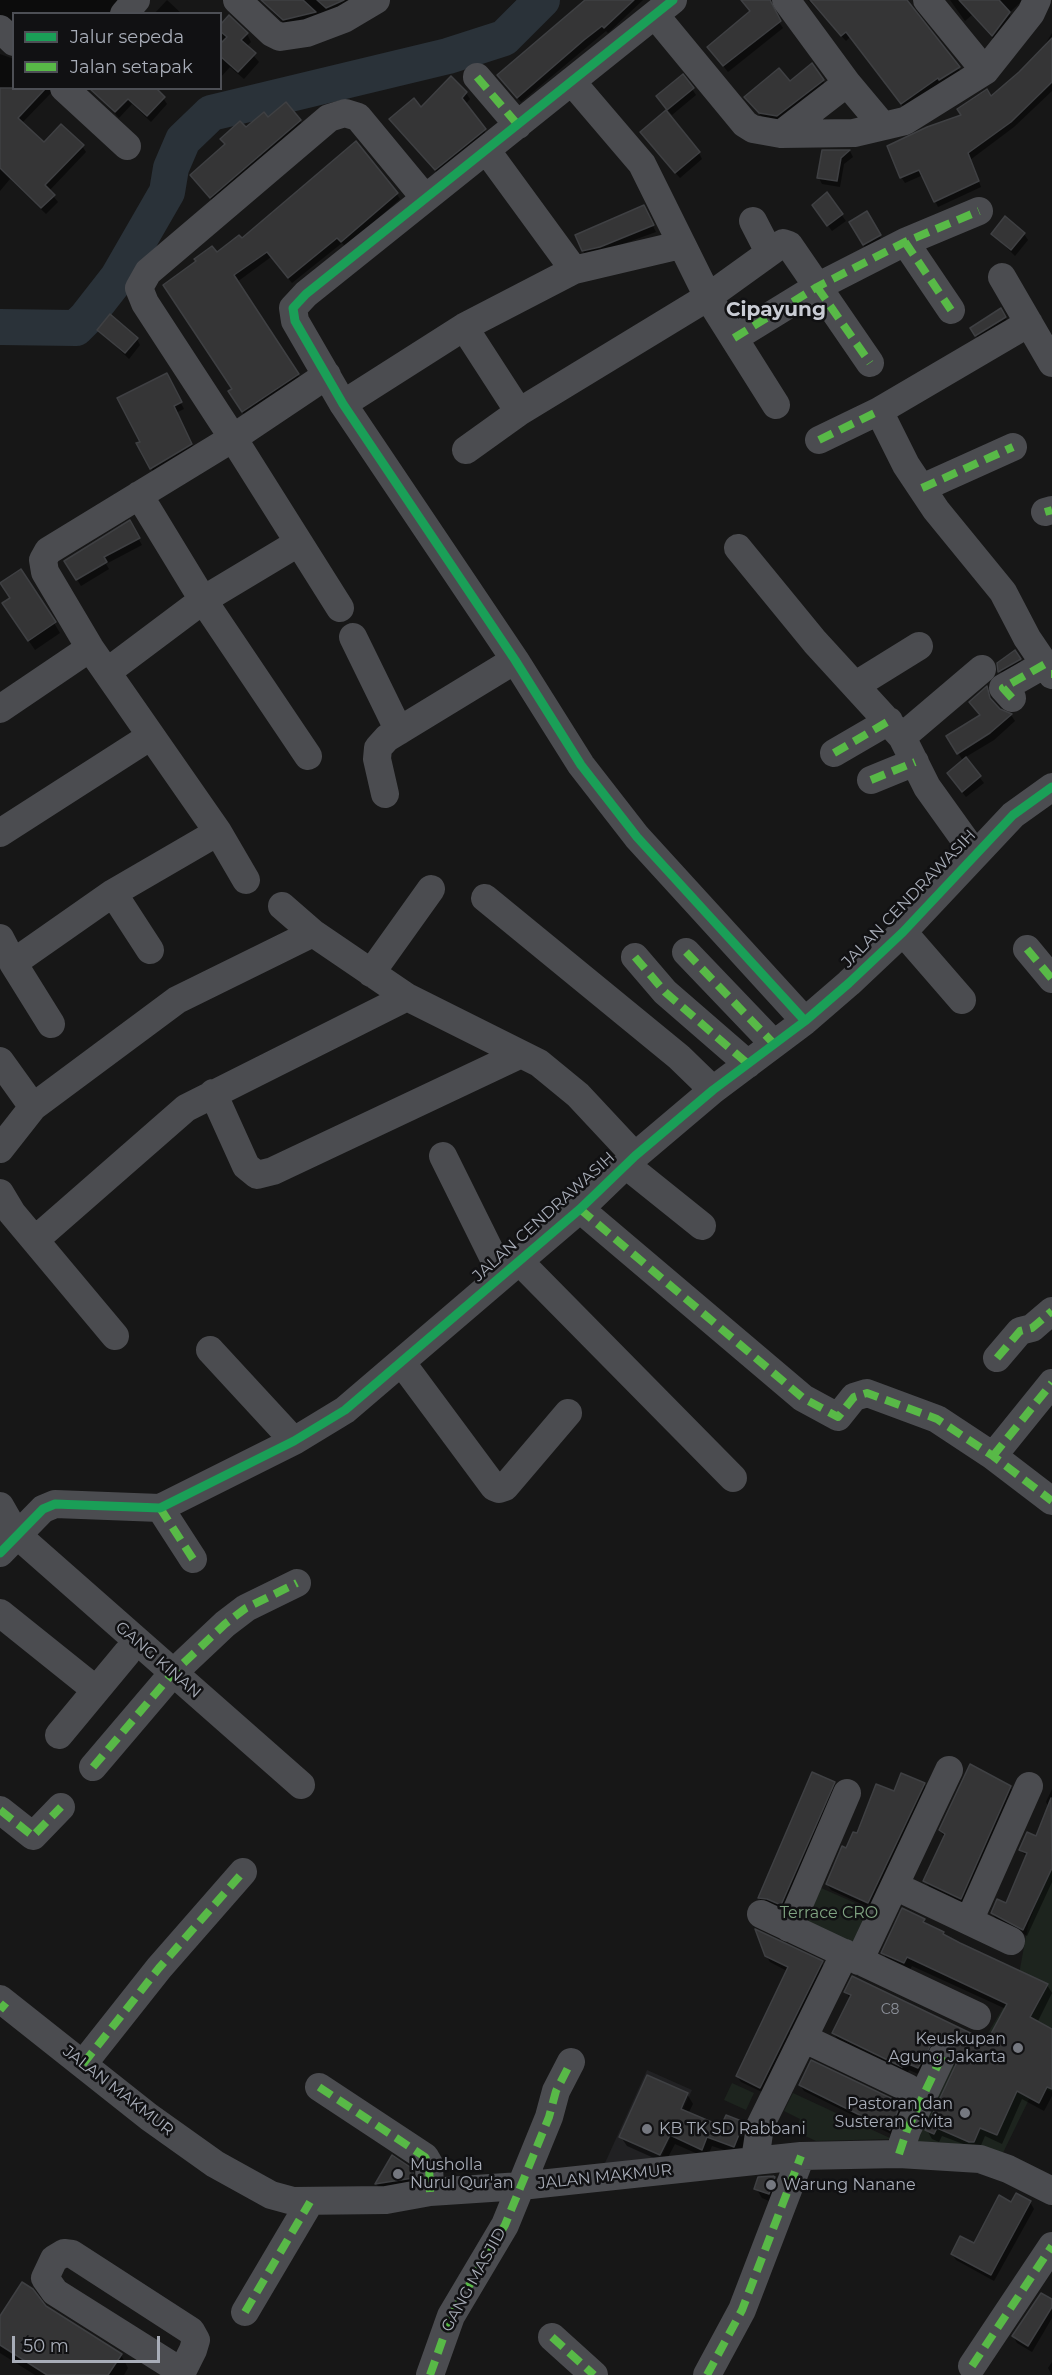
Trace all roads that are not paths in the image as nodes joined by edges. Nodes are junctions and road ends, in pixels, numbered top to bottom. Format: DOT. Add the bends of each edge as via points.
graph roads {
  1 [pos="136,0"];
  2 [pos="237,0"];
  3 [pos="376,0"];
  4 [pos="786,0"];
  5 [pos="927,0"];
  6 [pos="1037,0"];
  7 [pos="664,7"];
  8 [pos="126,12"];
  9 [pos="0,29"];
  10 [pos="12,40"];
  11 [pos="985,70"];
  12 [pos="477,77"];
  13 [pos="572,82"];
  14 [pos="847,83"];
  15 [pos="66,90"];
  16 [pos="518,125"];
  17 [pos="883,126"];
  18 [pos="781,134"];
  19 [pos="127,146"];
  20 [pos="487,151"];
  21 [pos="425,198"];
  22 [pos="979,211"];
  23 [pos="753,221"];
  24 [pos="905,242"];
  25 [pos="680,245"];
  26 [pos="769,252"];
  27 [pos="574,270"];
  28 [pos="1002,278"];
  29 [pos="817,287"];
  30 [pos="708,297"];
  31 [pos="951,310"];
  32 [pos="1029,323"];
  33 [pos="464,327"];
  34 [pos="734,338"];
  35 [pos="870,363"];
  36 [pos="1052,363"];
  37 [pos="327,375"];
  38 [pos="344,404"];
  39 [pos="776,405"];
  40 [pos="879,411"];
  41 [pos="519,412"];
  42 [pos="233,438"];
  43 [pos="819,440"];
  44 [pos="1013,447"];
  45 [pos="466,450"];
  46 [pos="922,488"];
  47 [pos="140,495"];
  48 [pos="298,543"];
  49 [pos="738,548"];
  50 [pos="203,600"];
  51 [pos="340,608"];
  52 [pos="353,637"];
  53 [pos="919,646"];
  54 [pos="90,648"];
  55 [pos="515,660"];
  56 [pos="982,669"];
  57 [pos="107,672"];
  58 [pos="1050,672"];
  59 [pos="856,685"];
  60 [pos="1012,698"];
  61 [pos="2,703"];
  62 [pos="896,729"];
  63 [pos="399,730"];
  64 [pos="151,736"];
  65 [pos="834,753"];
  66 [pos="308,756"];
  67 [pos="915,762"];
  68 [pos="871,780"];
  69 [pos="1052,787"];
  70 [pos="385,794"];
  71 [pos="218,832"];
  72 [pos="0,833"];
  73 [pos="975,854"];
  74 [pos="246,880"];
  75 [pos="431,889"];
  76 [pos="113,892"];
  77 [pos="485,898"];
  78 [pos="282,906"];
  79 [pos="903,932"];
  80 [pos="313,933"];
  81 [pos="0,938"];
  82 [pos="150,950"];
  83 [pos="1027,950"];
  84 [pos="686,952"];
  85 [pos="635,957"];
  86 [pos="13,963"];
  87 [pos="371,973"];
  88 [pos="1052,979"];
  89 [pos="407,997"];
  90 [pos="963,1000"];
  91 [pos="805,1021"];
  92 [pos="51,1024"];
  93 [pos="774,1044"];
  94 [pos="521,1054"];
  95 [pos="0,1060"];
  96 [pos="748,1064"];
  97 [pos="714,1090"];
  98 [pos="213,1093"];
  99 [pos="33,1107"];
  100 [pos="0,1149"];
  101 [pos="443,1156"];
  102 [pos="631,1160"];
  103 [pos="0,1193"];
  104 [pos="580,1209"];
  105 [pos="702,1226"];
  106 [pos="35,1240"];
  107 [pos="510,1268"];
  108 [pos="1052,1311"];
  109 [pos="115,1336"];
  110 [pos="210,1350"];
  111 [pos="997,1358"];
  112 [pos="402,1363"];
  113 [pos="1052,1383"];
  114 [pos="568,1413"];
  115 [pos="294,1441"];
  116 [pos="993,1456"];
  117 [pos="733,1478"];
  118 [pos="1052,1501"];
  119 [pos="0,1506"];
  120 [pos="159,1508"];
  121 [pos="8,1544"];
  122 [pos="193,1559"];
  123 [pos="297,1583"];
  124 [pos="0,1613"];
  125 [pos="126,1653"];
  126 [pos="173,1673"];
  127 [pos="96,1690"];
  128 [pos="59,1735"];
  129 [pos="93,1767"];
  130 [pos="949,1770"];
  131 [pos="301,1785"];
  132 [pos="1029,1785"];
  133 [pos="847,1793"];
  134 [pos="61,1807"];
  135 [pos="0,1810"];
  136 [pos="243,1872"];
  137 [pos="895,1886"];
  138 [pos="761,1914"];
  139 [pos="969,1921"];
  140 [pos="789,1928"];
  141 [pos="1011,1941"];
  142 [pos="852,1957"];
  143 [pos="2,2004"];
  144 [pos="977,2016"];
  145 [pos="803,2038"];
  146 [pos="942,2056"];
  147 [pos="571,2062"];
  148 [pos="83,2064"];
  149 [pos="319,2087"];
  150 [pos="908,2088"];
  151 [pos="899,2154"];
  152 [pos="801,2157"];
  153 [pos="755,2161"];
  154 [pos="521,2186"];
  155 [pos="1052,2191"];
  156 [pos="430,2192"];
  157 [pos="310,2202"];
  158 [pos="1052,2246"];
  159 [pos="245,2312"];
  160 [pos="552,2337"];
  161 [pos="972,2366"];
  162 [pos="181,2373"];
  163 [pos="430,2375"];
  164 [pos="594,2375"];
  165 [pos="707,2375"];
  1 -- 8 [label="street"];
  2 -- 3 [label="street" via="280,37 307,33 344,19"];
  4 -- 14 [label="street"];
  5 -- 11 [label="street"];
  6 -- 11 [label="street"];
  7 -- 13 [label="street"];
  7 -- 18 [label="street" via="745,124 762,133"];
  9 -- 10 [label="street"];
  11 -- 17 [label="street" via="905,121"];
  12 -- 16 [label="street"];
  13 -- 16 [label="street"];
  13 -- 25 [label="street" via="642,164"];
  14 -- 17 [label="street"];
  14 -- 18 [label="street"];
  15 -- 19 [label="street"];
  16 -- 20 [label="street"];
  17 -- 18 [label="street" via="854,133"];
  20 -- 21 [label="street"];
  20 -- 27 [label="street"];
  21 -- 37 [label="street" via="293,308 295,321"];
  21 -- 42 [label="street" via="358,117 345,113 329,118 148,272 139,288 145,303"];
  22 -- 24 [label="street"];
  23 -- 26 [label="street"];
  24 -- 29 [label="street"];
  24 -- 31 [label="street"];
  25 -- 27 [label="street"];
  25 -- 30 [label="street"];
  26 -- 29 [label="street" via="783,243 789,245"];
  26 -- 30 [label="street"];
  27 -- 33 [label="street"];
  28 -- 32 [label="street"];
  29 -- 34 [label="street"];
  29 -- 35 [label="street"];
  30 -- 34 [label="street"];
  30 -- 41 [label="street"];
  32 -- 36 [label="street"];
  32 -- 40 [label="street"];
  33 -- 38 [label="street"];
  33 -- 41 [label="street"];
  34 -- 39 [label="street"];
  37 -- 38 [label="street"];
  37 -- 42 [label="street"];
  38 -- 55 [label="street"];
  40 -- 43 [label="street"];
  40 -- 46 [label="street"];
  41 -- 45 [label="street"];
  42 -- 47 [label="street"];
  42 -- 48 [label="street"];
  44 -- 46 [label="street"];
  46 -- 58 [label="street" via="1003,592"];
  47 -- 50 [label="street"];
  47 -- 54 [label="street" via="48,551 43,560 45,572"];
  48 -- 50 [label="street"];
  48 -- 51 [label="street"];
  49 -- 59 [label="street" via="815,642"];
  50 -- 57 [label="street"];
  50 -- 66 [label="street"];
  52 -- 63 [label="street"];
  53 -- 59 [label="street"];
  54 -- 57 [label="street"];
  54 -- 61 [label="street"];
  55 -- 63 [label="street"];
  55 -- 91 [label="street" via="581,765 637,837"];
  56 -- 62 [label="street"];
  57 -- 64 [label="street"];
  58 -- 60 [label="street" via="1003,688"];
  59 -- 62 [label="street"];
  62 -- 65 [label="street"];
  62 -- 67 [label="street"];
  63 -- 70 [label="street" via="378,748"];
  64 -- 71 [label="street"];
  64 -- 72 [label="street"];
  67 -- 68 [label="street"];
  67 -- 73 [label="street" via="927,787"];
  69 -- 73 [label="street, JALAN CENDRAWASIH" via="1013,815"];
  71 -- 74 [label="street"];
  71 -- 76 [label="street"];
  73 -- 79 [label="street, JALAN CENDRAWASIH"];
  75 -- 87 [label="street"];
  76 -- 82 [label="street"];
  76 -- 86 [label="street"];
  77 -- 97 [label="street"];
  78 -- 80 [label="street"];
  79 -- 90 [label="street"];
  79 -- 91 [label="street, JALAN CENDRAWASIH"];
  80 -- 87 [label="street"];
  80 -- 99 [label="street" via="177,1000"];
  81 -- 86 [label="street"];
  83 -- 88 [label="street"];
  84 -- 93 [label="street"];
  85 -- 96 [label="street" via="665,992"];
  86 -- 92 [label="street"];
  87 -- 89 [label="street"];
  89 -- 94 [label="street"];
  89 -- 98 [label="street"];
  91 -- 93 [label="street, JALAN CENDRAWASIH"];
  93 -- 96 [label="street, JALAN CENDRAWASIH"];
  94 -- 98 [label="street" via="273,1171 257,1175 246,1166"];
  94 -- 102 [label="street" via="539,1063 578,1095"];
  95 -- 99 [label="street"];
  96 -- 97 [label="street, JALAN CENDRAWASIH"];
  97 -- 102 [label="street, JALAN CENDRAWASIH"];
  98 -- 106 [label="street" via="186,1108"];
  99 -- 100 [label="street"];
  101 -- 107 [label="street"];
  102 -- 104 [label="street, JALAN CENDRAWASIH"];
  102 -- 105 [label="street"];
  103 -- 106 [label="street"];
  104 -- 107 [label="street, JALAN CENDRAWASIH"];
  104 -- 116 [label="street" via="804,1398 835,1417 854,1397 867,1393 937,1419"];
  106 -- 109 [label="street"];
  107 -- 112 [label="street, JALAN CENDRAWASIH"];
  107 -- 117 [label="street"];
  108 -- 111 [label="street" via="1032,1328 1020,1331"];
  110 -- 115 [label="street"];
  112 -- 114 [label="street" via="494,1488 505,1487"];
  112 -- 115 [label="street, JALAN CENDRAWASIH" via="345,1410"];
  113 -- 116 [label="street"];
  115 -- 120 [label="street, JALAN CENDRAWASIH"];
  116 -- 118 [label="street"];
  119 -- 121 [label="street, GANG KINAN"];
  120 -- 121 [label="street, JALAN CENDRAWASIH" via="55,1504 43,1509"];
  120 -- 122 [label="street"];
  121 -- 126 [label="street, GANG KINAN"];
  123 -- 126 [label="street" via="246,1608"];
  124 -- 127 [label="street"];
  125 -- 127 [label="street"];
  126 -- 129 [label="street"];
  126 -- 131 [label="street, GANG KINAN"];
  127 -- 128 [label="street"];
  130 -- 137 [label="street"];
  132 -- 139 [label="street"];
  133 -- 140 [label="street"];
  134 -- 135 [label="street" via="33,1836"];
  136 -- 148 [label="street" via="159,1968"];
  137 -- 139 [label="street"];
  137 -- 142 [label="street"];
  138 -- 140 [label="street"];
  139 -- 141 [label="street"];
  140 -- 142 [label="street"];
  142 -- 144 [label="street"];
  142 -- 145 [label="street"];
  143 -- 148 [label="street, JALAN MAKMUR"];
  145 -- 150 [label="street"];
  145 -- 153 [label="street" via="760,2126"];
  146 -- 151 [label="street"];
  147 -- 154 [label="street, GANG MASJID" via="556,2091"];
  148 -- 157 [label="street, JALAN MAKMUR" via="230,2174 271,2195"];
  149 -- 156 [label="street" via="425,2157"];
  151 -- 152 [label="street, JALAN MAKMUR"];
  151 -- 155 [label="street, JALAN MAKMUR" via="980,2159"];
  152 -- 153 [label="street, JALAN MAKMUR"];
  152 -- 165 [label="street" via="742,2310"];
  153 -- 154 [label="street, JALAN MAKMUR"];
  154 -- 156 [label="street, JALAN MAKMUR"];
  154 -- 163 [label="street, GANG MASJID" via="498,2239 444,2330"];
  156 -- 157 [label="street, JALAN MAKMUR" via="386,2200"];
  157 -- 159 [label="street"];
  158 -- 161 [label="street"];
  160 -- 164 [label="street"];
  162 -- 162 [label="street" via="55,2292 45,2278 54,2259 64,2253 72,2254 182,2323 196,2340"];
}
